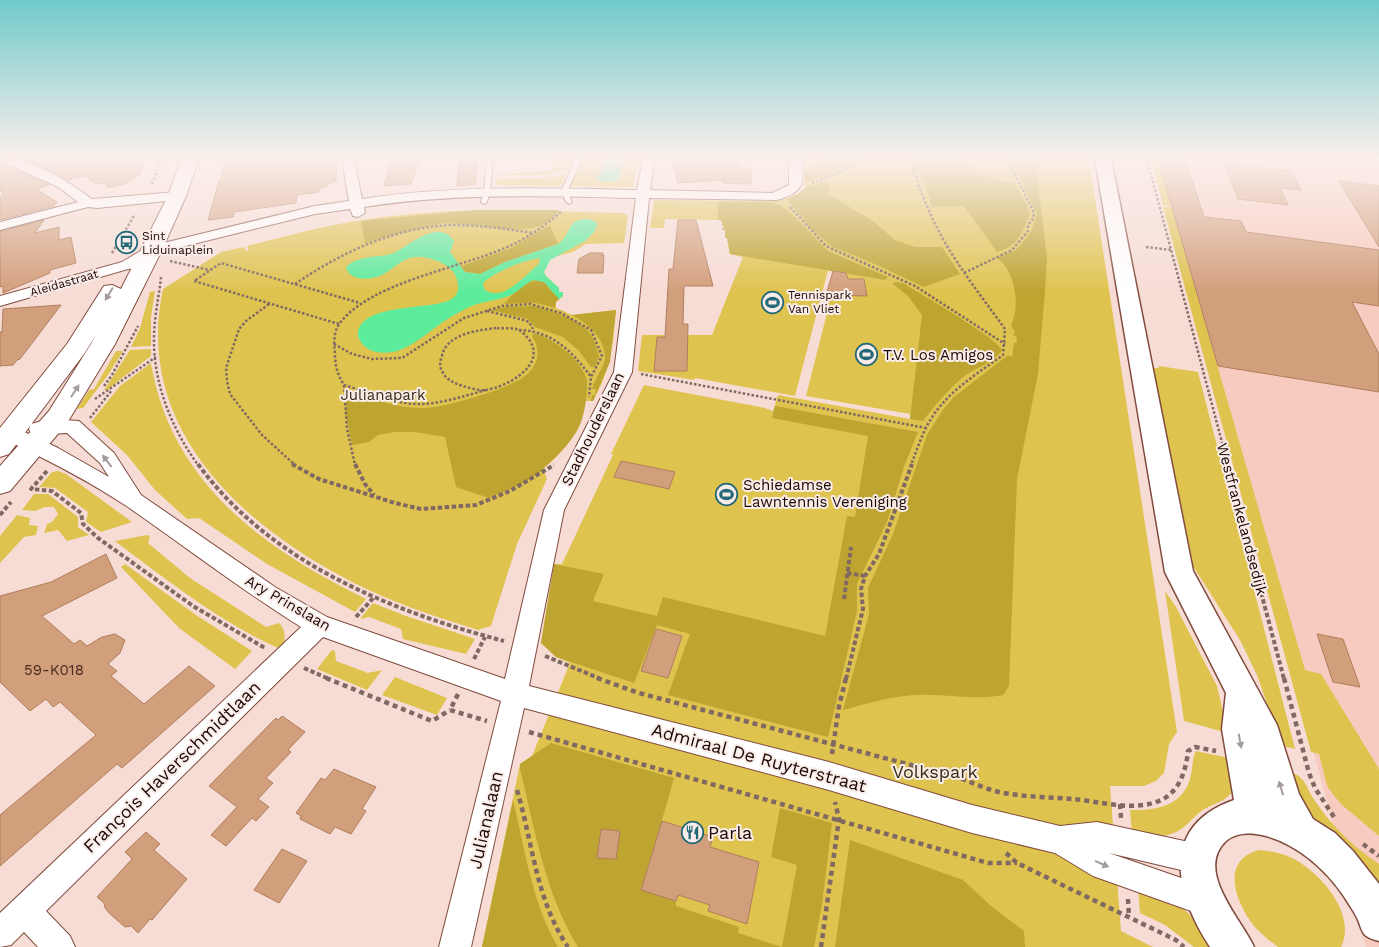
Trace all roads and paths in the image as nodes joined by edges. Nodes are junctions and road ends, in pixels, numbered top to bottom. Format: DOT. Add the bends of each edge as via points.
graph roads {
  1 [pos="84,203"];
  2 [pos="167,203"];
  3 [pos="167,203"];
  4 [pos="357,203"];
  5 [pos="440,203"];
  6 [pos="563,203"];
  7 [pos="642,203"];
  8 [pos="787,203"];
  9 [pos="926,203"];
  10 [pos="1030,203"];
  11 [pos="1111,203"];
  12 [pos="1159,203"];
  13 [pos="358,208"];
  14 [pos="0,226"];
  15 [pos="533,233"];
  16 [pos="1146,247"];
  17 [pos="1171,250"];
  18 [pos="146,260"];
  19 [pos="211,270"];
  20 [pos="964,273"];
  21 [pos="295,284"];
  22 [pos="0,301"];
  23 [pos="360,303"];
  24 [pos="269,304"];
  25 [pos="484,311"];
  26 [pos="339,324"];
  27 [pos="533,329"];
  28 [pos="519,330"];
  29 [pos="334,344"];
  30 [pos="1005,344"];
  31 [pos="156,357"];
  32 [pos="623,372"];
  33 [pos="591,377"];
  34 [pos="344,385"];
  35 [pos="112,390"];
  36 [pos="486,390"];
  37 [pos="94,400"];
  38 [pos="594,427"];
  39 [pos="926,428"];
  40 [pos="78,432"];
  41 [pos="43,435"];
  42 [pos="5,441"];
  43 [pos="58,457"];
  44 [pos="556,464"];
  45 [pos="0,484"];
  46 [pos="375,496"];
  47 [pos="134,501"];
  48 [pos="851,547"];
  49 [pos="847,573"];
  50 [pos="865,576"];
  51 [pos="844,599"];
  52 [pos="319,625"];
  53 [pos="484,637"];
  54 [pos="524,646"];
  55 [pos="284,659"];
  56 [pos="466,677"];
  57 [pos="1242,692"];
  58 [pos="515,694"];
  59 [pos="450,710"];
  60 [pos="505,740"];
  61 [pos="833,744"];
  62 [pos="1243,757"];
  63 [pos="1275,765"];
  64 [pos="1310,773"];
  65 [pos="829,776"];
  66 [pos="1250,816"];
  67 [pos="839,819"];
  68 [pos="1340,824"];
  69 [pos="1301,832"];
  70 [pos="1060,840"];
  71 [pos="1360,842"];
  72 [pos="1379,856"];
  73 [pos="1198,859"];
  74 [pos="1205,901"];
  75 [pos="24,910"];
  76 [pos="1377,911"];
  77 [pos="0,934"];
  78 [pos="59,947"];
  79 [pos="455,947"];
  80 [pos="568,947"];
  81 [pos="821,947"];
  82 [pos="1184,947"];
  83 [pos="1234,947"];
  1 -- 14 [label="street"];
  2 -- 18 [label="main road"];
  3 -- 18 [label="main road"];
  4 -- 13 [label="street"];
  5 -- 13 [label="street, Aleidastraat"];
  6 -- 15 [label="path" via="559,215"];
  7 -- 32 [label="street, Stadhouderslaan"];
  8 -- 30 [label="path" via="826,246 915,286"];
  9 -- 20 [label="path"];
  10 -- 20 [label="path" via="1034,217 1028,231 1012,250"];
  11 -- 57 [label="street" via="1179,572"];
  12 -- 17 [label="path, Westfrankelandsedijk"];
  13 -- 18 [label="street, Aleidastraat"];
  15 -- 21 [label="path" via="482,227 428,228 345,252"];
  15 -- 23 [label="path" via="504,248 384,291"];
  16 -- 17 [label="path"];
  17 -- 64 [label="path, Westfrankelandsedijk"];
  18 -- 19 [label="path"];
  18 -- 22 [label="street, Aleidastraat"];
  18 -- 31 [label="path" via="160,290 153,332"];
  41 -- 18 [label="main road, one-way" via="77,388 103,344"];
  18 -- 42 [label="main road, one-way"];
  19 -- 21 [label="path" via="221,263"];
  19 -- 24 [label="path" via="194,281"];
  20 -- 30 [label="path" via="1004,328"];
  21 -- 23 [label="path"];
  23 -- 26 [label="path"];
  24 -- 26 [label="path"];
  24 -- 46 [label="path" via="239,329 226,368 230,394 262,435 289,462 319,478"];
  25 -- 27 [label="path" via="530,322"];
  25 -- 29 [label="path" via="454,323 402,358 372,360"];
  25 -- 33 [label="path" via="502,306 536,305 583,325 591,330 602,356"];
  26 -- 29 [label="path"];
  27 -- 28 [label="path"];
  27 -- 33 [label="path" via="562,344"];
  28 -- 36 [label="path" via="534,345 529,369 513,380"];
  28 -- 36 [label="path" via="502,327 476,330 458,338 443,352 440,368 450,381"];
  29 -- 34 [label="path" via="335,364"];
  30 -- 39 [label="path" via="1003,355 946,400"];
  31 -- 35 [label="path"];
  31 -- 53 [label="path" via="163,397 179,436 217,489 247,518 313,566 374,597"];
  32 -- 38 [label="street, Stadhouderslaan"];
  32 -- 39 [label="path"];
  33 -- 38 [label="path" via="588,401"];
  34 -- 36 [label="path" via="399,402 417,404 446,401"];
  34 -- 46 [label="path" via="349,447 360,480"];
  35 -- 37 [label="path"];
  35 -- 40 [label="path"];
  38 -- 54 [label="street, Stadhouderslaan" via="554,510"];
  39 -- 50 [label="path" via="879,554"];
  40 -- 41 [label="street, Ary Prinslaan" via="72,426"];
  47 -- 40 [label="street, Ary Prinslaan, one-way" via="107,458"];
  41 -- 42 [label="street, Ary Prinslaan"];
  41 -- 43 [label="street, Ary Prinslaan"];
  41 -- 45 [label="main road"];
  43 -- 47 [label="street, Ary Prinslaan"];
  43 -- 55 [label="path" via="31,489 52,491 81,513 83,524 98,538 193,606"];
  44 -- 46 [label="path" via="510,491 476,506 421,509"];
  47 -- 52 [label="street, Ary Prinslaan" via="267,594"];
  48 -- 49 [label="path"];
  49 -- 50 [label="path"];
  49 -- 51 [label="path"];
  50 -- 61 [label="path" via="861,589 862,609"];
  52 -- 55 [label="street, François Haverschmidtlaan"];
  52 -- 56 [label="street, Ary Prinslaan"];
  53 -- 54 [label="path"];
  53 -- 56 [label="path"];
  54 -- 58 [label="street, Stadhouderslaan"];
  54 -- 61 [label="path" via="576,670 639,693"];
  55 -- 59 [label="path" via="432,721"];
  55 -- 75 [label="street, François Haverschmidtlaan"];
  56 -- 58 [label="street, Ary Prinslaan"];
  56 -- 59 [label="path"];
  57 -- 62 [label="street, one-way" via="1238,729"];
  57 -- 63 [label="street" via="1265,736"];
  58 -- 60 [label="street, Julianalaan"];
  58 -- 65 [label="street, Admiraal De Ruyterstraat"];
  59 -- 60 [label="path"];
  60 -- 67 [label="path"];
  60 -- 79 [label="street, Julianalaan"];
  60 -- 80 [label="path" via="545,903"];
  61 -- 62 [label="path" via="960,778 1002,793 1140,805 1158,802 1171,792 1180,782 1188,752 1194,748"];
  61 -- 65 [label="path"];
  62 -- 66 [label="street" via="1251,798"];
  63 -- 64 [label="path"];
  69 -- 63 [label="street, one-way" via="1284,801"];
  64 -- 68 [label="path, Westfrankelandsedijk" via="1314,788"];
  65 -- 67 [label="path"];
  65 -- 70 [label="street, Admiraal De Ruyterstraat" via="972,819"];
  66 -- 69 [label="street"];
  66 -- 73 [label="street" via="1220,823 1209,832"];
  67 -- 81 [label="path"];
  67 -- 82 [label="path" via="988,863 1017,863 1176,940"];
  69 -- 76 [label="street" via="1341,863"];
  70 -- 73 [label="street, Admiraal De Ruyterstraat" via="1098,836"];
  70 -- 74 [label="street, Admiraal De Ruyterstraat, one-way" via="1103,866"];
  71 -- 72 [label="path"];
  73 -- 74 [label="street"];
  74 -- 83 [label="street"];
  75 -- 77 [label="street, François Haverschmidtlaan"];
  75 -- 78 [label="street"];
}
